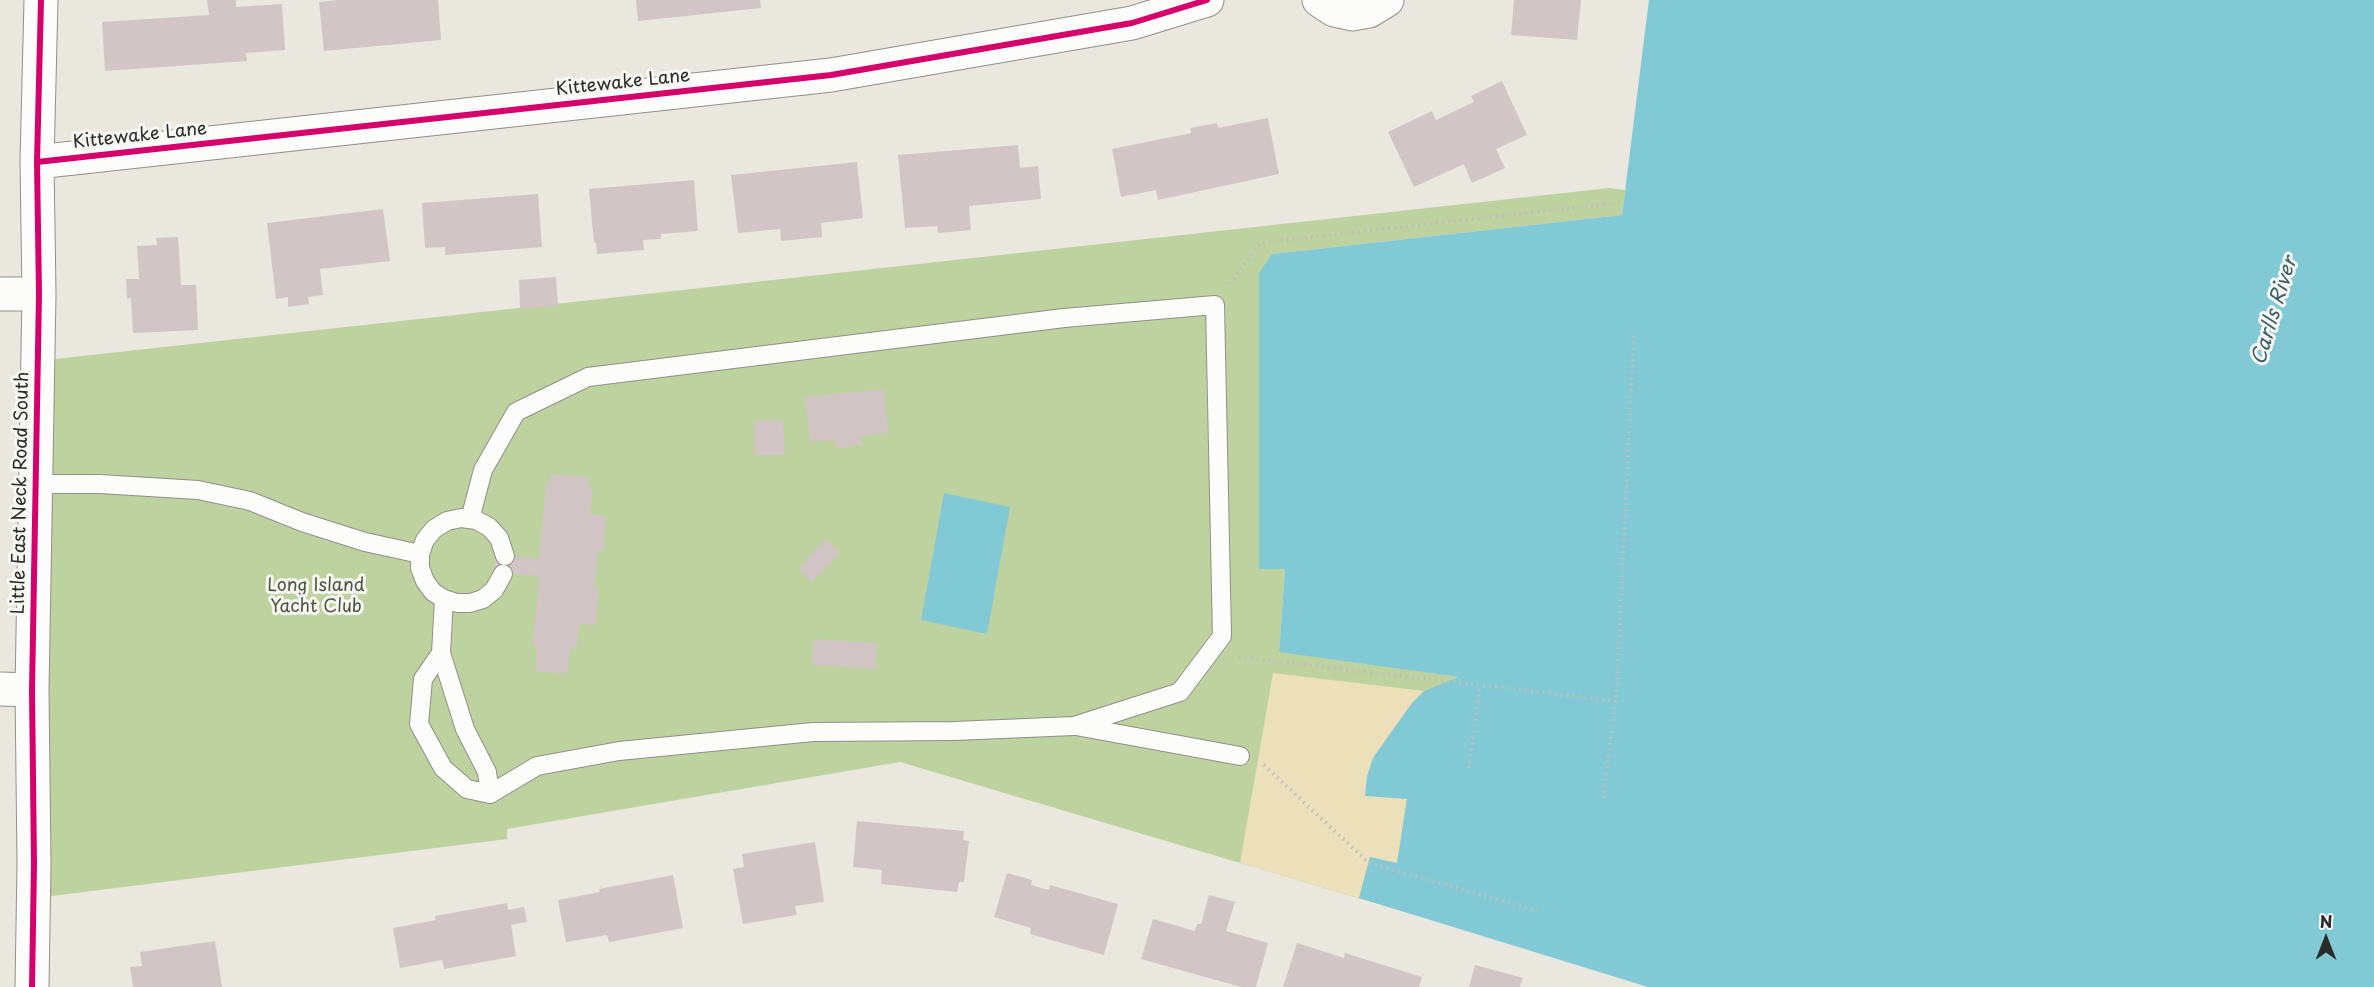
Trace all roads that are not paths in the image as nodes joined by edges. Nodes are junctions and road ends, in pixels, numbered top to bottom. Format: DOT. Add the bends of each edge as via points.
graph roads {
  1 [pos="41,0"];
  2 [pos="1206,0"];
  3 [pos="1319,0"];
  4 [pos="1387,0"];
  5 [pos="37,162"];
  6 [pos="0,294"];
  7 [pos="39,294"];
  8 [pos="36,484"];
  9 [pos="470,519"];
  10 [pos="420,554"];
  11 [pos="444,599"];
  12 [pos="441,653"];
  13 [pos="0,689"];
  14 [pos="33,690"];
  15 [pos="1074,726"];
  16 [pos="1240,756"];
  17 [pos="490,794"];
  18 [pos="32,987"];
  1 -- 5 [label="street, Little East Neck Road South"];
  2 -- 5 [label="street, Kittewake Lane" via="1132,23 831,75"];
  3 -- 4 [label="street" via="1334,10 1352,14 1369,11"];
  5 -- 7 [label="street, Little East Neck Road South"];
  6 -- 7 [label="street"];
  7 -- 8 [label="street, Little East Neck Road South"];
  8 -- 10 [label="lane" via="198,490 250,501 365,542"];
  8 -- 14 [label="street, Little East Neck Road South"];
  9 -- 10 [label="lane" via="447,521 434,529"];
  9 -- 11 [label="lane" via="489,527 499,538 504,565 494,590 483,599 470,603"];
  9 -- 15 [label="lane" via="483,470 516,412 588,377 1064,318 1215,305 1222,636 1180,692"];
  10 -- 11 [label="lane" via="425,580"];
  11 -- 12 [label="lane"];
  12 -- 17 [label="lane" via="465,729 487,772"];
  12 -- 17 [label="lane" via="423,679 419,724 443,768 467,789"];
  13 -- 14 [label="street"];
  14 -- 18 [label="street, Little East Neck Road South"];
  15 -- 16 [label="lane"];
  15 -- 17 [label="lane" via="813,732 619,751 537,766"];
}
